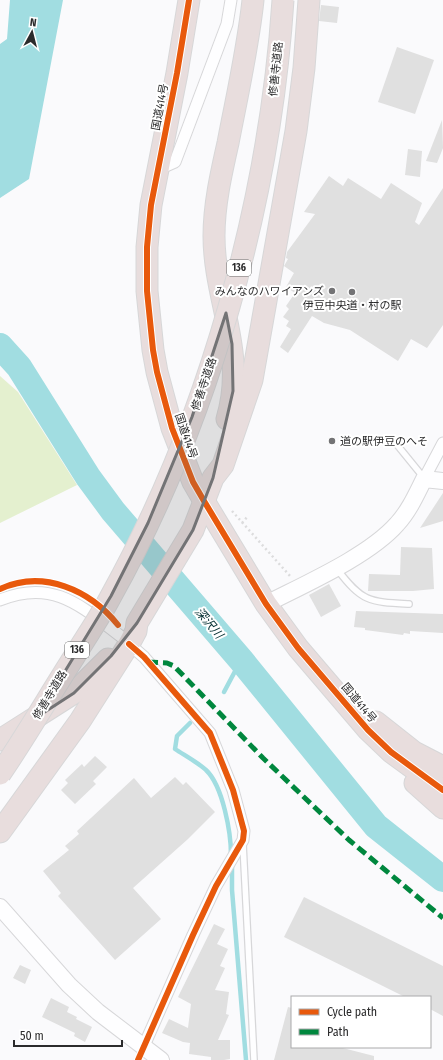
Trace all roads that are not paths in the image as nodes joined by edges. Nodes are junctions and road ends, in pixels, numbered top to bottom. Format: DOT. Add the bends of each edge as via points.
graph roads {
  1 [pos="189,0"];
  2 [pos="231,0"];
  3 [pos="253,0"];
  4 [pos="283,0"];
  5 [pos="309,0"];
  6 [pos="159,169"];
  7 [pos="443,443"];
  8 [pos="398,446"];
  9 [pos="213,478"];
  10 [pos="424,479"];
  11 [pos="443,481"];
  12 [pos="204,501"];
  13 [pos="336,567"];
  14 [pos="0,600"];
  15 [pos="266,604"];
  16 [pos="409,604"];
  17 [pos="130,635"];
  18 [pos="346,702"];
  19 [pos="0,740"];
  20 [pos="391,752"];
  21 [pos="443,767"];
  22 [pos="0,774"];
  23 [pos="443,790"];
  24 [pos="443,808"];
  25 [pos="0,832"];
  26 [pos="240,845"];
  27 [pos="0,907"];
  28 [pos="140,1054"];
  29 [pos="161,1060"];
  30 [pos="254,1060"];
  1 -- 6 [label="highway, 国道414号"];
  2 -- 6 [label="street" via="227,24 175,162"];
  3 -- 9 [label="highway, 136" via="244,62 216,200 214,237 235,372 229,415 215,460"];
  4 -- 22 [label="highway, 修善寺道路 / 136, bridge" via="272,106 259,184 237,277 192,417 148,523 111,596"];
  5 -- 9 [label="highway" via="296,131 252,380 223,465"];
  6 -- 12 [label="highway, 国道414号" via="151,205 147,247 147,291 153,350 172,428 193,482"];
  7 -- 10 [label="street"];
  8 -- 10 [label="lane"];
  9 -- 12 [label="highway, 136"];
  10 -- 11 [label="street"];
  10 -- 13 [label="street" via="408,511 397,525"];
  12 -- 15 [label="highway, 国道414号"];
  12 -- 17 [label="highway" via="193,530"];
  13 -- 15 [label="street"];
  13 -- 16 [label="lane" via="350,585 370,600"];
  14 -- 17 [label="street" via="24,592 52,593 81,605"];
  15 -- 18 [label="highway, 国道414号" via="298,648"];
  17 -- 19 [label="highway" via="74,693"];
  17 -- 25 [label="highway" via="80,721"];
  17 -- 26 [label="street" via="144,657 210,734 241,816 244,830"];
  18 -- 20 [label="highway, 国道414号" via="368,730"];
  18 -- 21 [label="highway" via="380,724 414,752"];
  20 -- 23 [label="highway, 国道414号"];
  20 -- 24 [label="highway" via="407,776"];
  26 -- 28 [label="street" via="193,934"];
  26 -- 30 [label="lane"];
  27 -- 28 [label="street" via="69,985"];
  28 -- 29 [label="street"];
}
